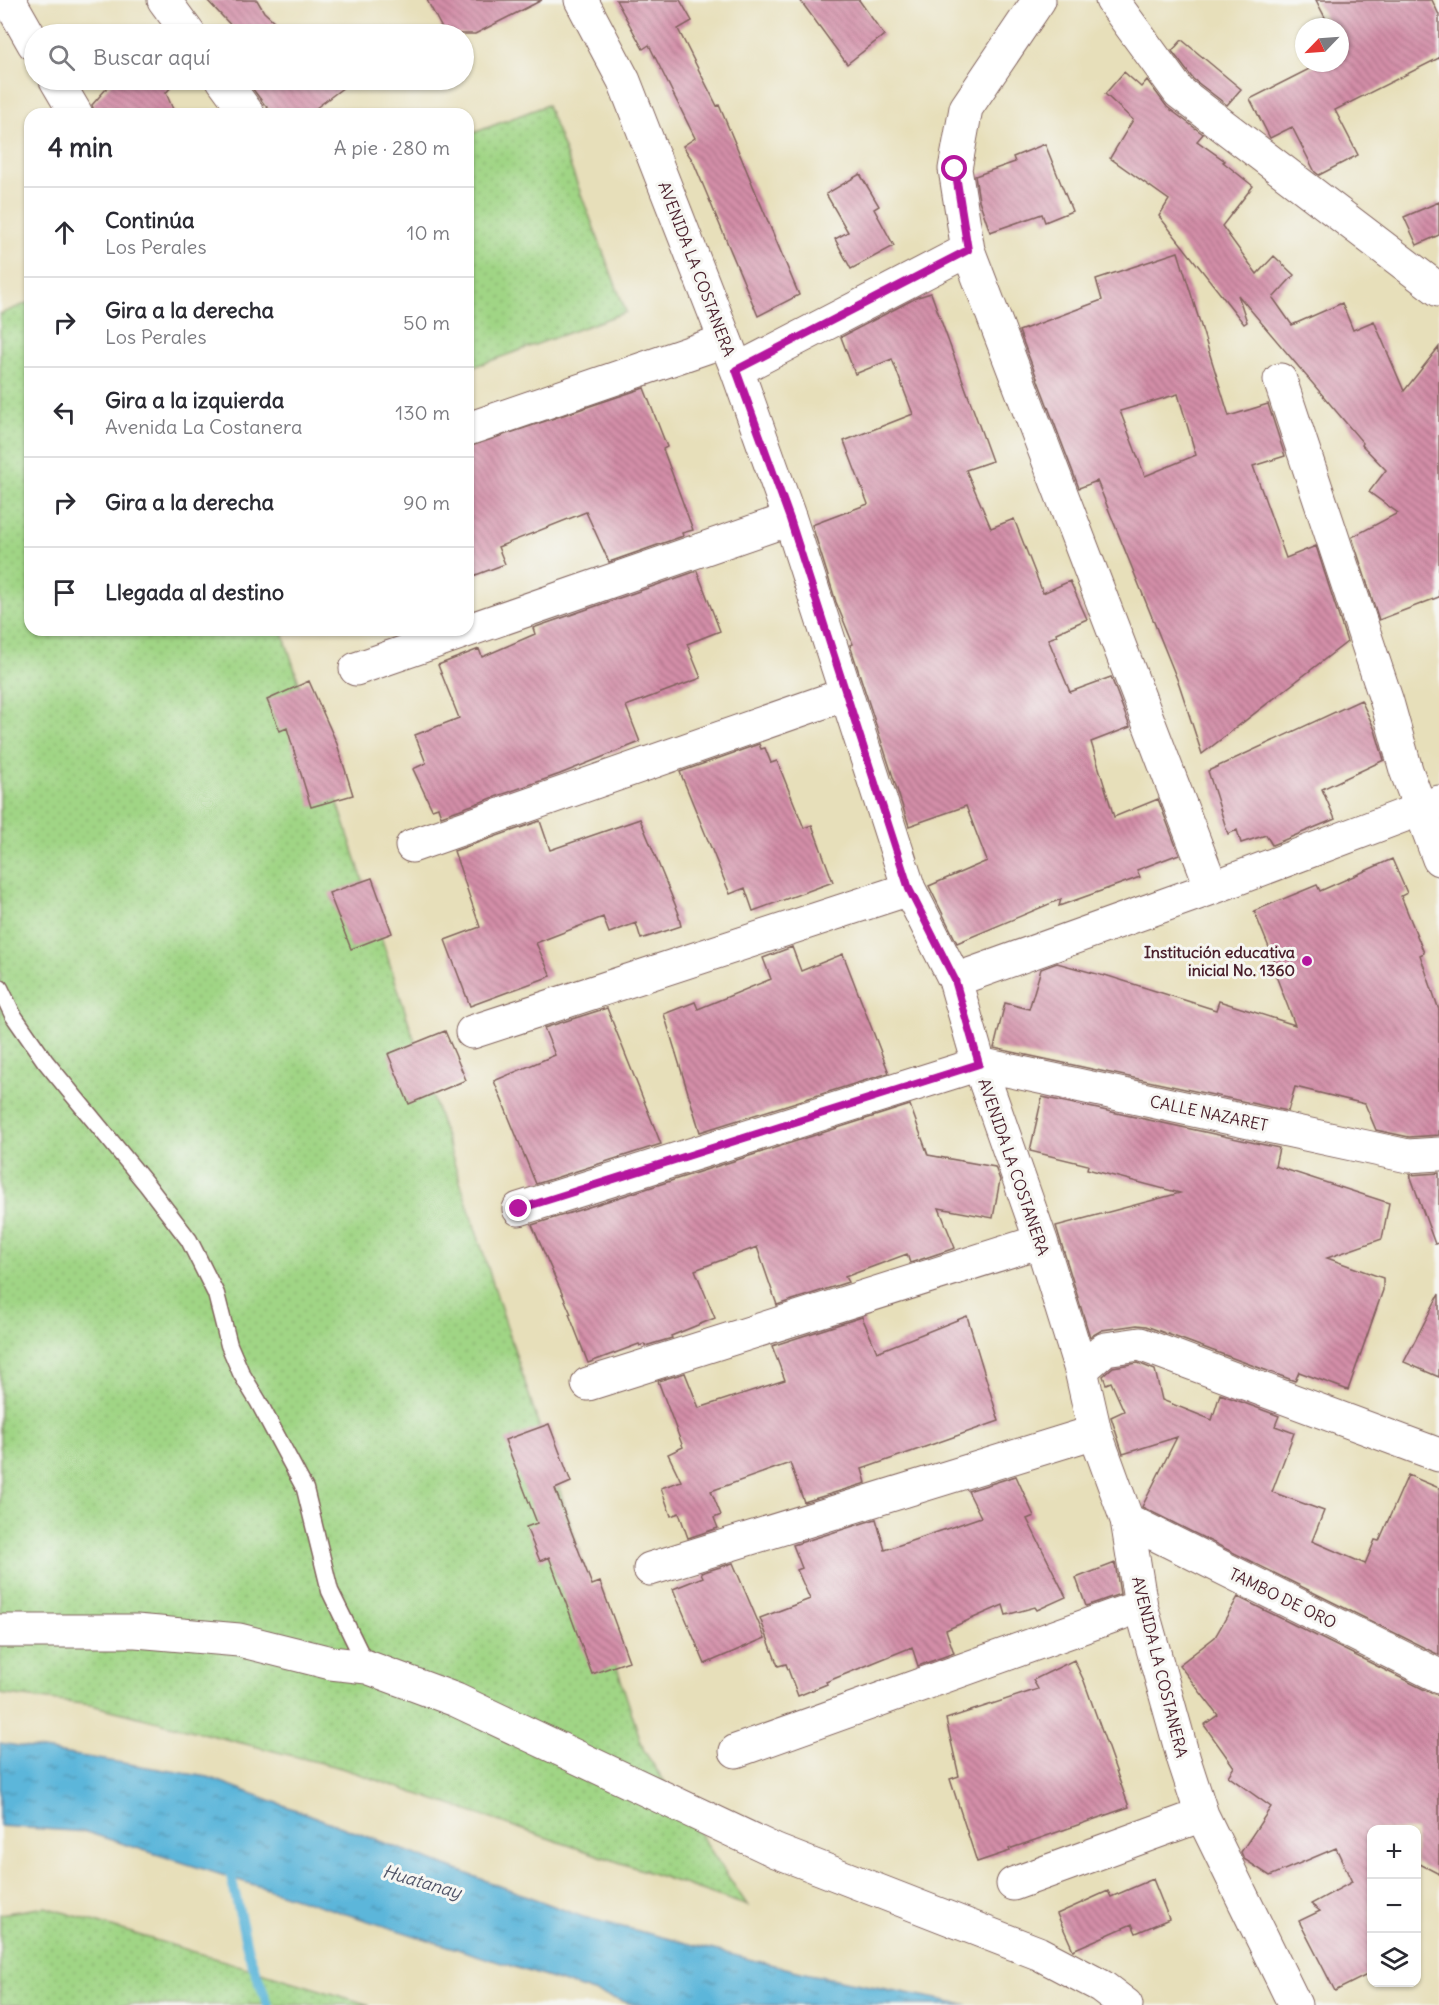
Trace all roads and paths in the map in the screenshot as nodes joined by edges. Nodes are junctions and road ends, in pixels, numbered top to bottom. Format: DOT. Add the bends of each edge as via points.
graph roads {
  1 [pos="9,0"];
  2 [pos="164,0"];
  3 [pos="581,0"];
  4 [pos="1039,0"];
  5 [pos="1112,0"];
  6 [pos="182,24"];
  7 [pos="24,26"];
  8 [pos="62,90"];
  9 [pos="230,90"];
  10 [pos="72,108"];
  11 [pos="244,108"];
  12 [pos="968,250"];
  13 [pos="1439,290"];
  14 [pos="730,355"];
  15 [pos="1280,380"];
  16 [pos="474,427"];
  17 [pos="790,519"];
  18 [pos="474,628"];
  19 [pos="451,636"];
  20 [pos="356,669"];
  21 [pos="846,694"];
  22 [pos="1429,805"];
  23 [pos="412,846"];
  24 [pos="1439,859"];
  25 [pos="1212,888"];
  26 [pos="909,889"];
  27 [pos="955,980"];
  28 [pos="0,988"];
  29 [pos="472,1032"];
  30 [pos="979,1064"];
  31 [pos="1439,1154"];
  32 [pos="519,1209"];
  33 [pos="1041,1241"];
  34 [pos="1081,1370"];
  35 [pos="588,1384"];
  36 [pos="1095,1432"];
  37 [pos="1439,1455"];
  38 [pos="1127,1520"];
  39 [pos="650,1569"];
  40 [pos="1141,1606"];
  41 [pos="0,1631"];
  42 [pos="367,1667"];
  43 [pos="1439,1676"];
  44 [pos="736,1751"];
  45 [pos="1202,1815"];
  46 [pos="1013,1884"];
  47 [pos="1126,2005"];
  48 [pos="1295,2005"];
  1 -- 7 [label="street"];
  2 -- 6 [label="street"];
  3 -- 14 [label="street, AVENIDA LA COSTANERA" via="624,81"];
  4 -- 12 [label="street" via="966,108 955,169"];
  5 -- 13 [label="street" via="1179,92"];
  8 -- 10 [label="street"];
  9 -- 11 [label="street"];
  12 -- 14 [label="street"];
  12 -- 25 [label="street"];
  14 -- 16 [label="street"];
  14 -- 17 [label="street, AVENIDA LA COSTANERA"];
  15 -- 22 [label="street"];
  17 -- 18 [label="street"];
  17 -- 21 [label="street, AVENIDA LA COSTANERA"];
  19 -- 20 [label="street"];
  21 -- 23 [label="street"];
  21 -- 26 [label="street, AVENIDA LA COSTANERA"];
  22 -- 24 [label="street"];
  22 -- 25 [label="street"];
  25 -- 27 [label="street"];
  26 -- 27 [label="street, AVENIDA LA COSTANERA"];
  26 -- 29 [label="street"];
  27 -- 30 [label="street, AVENIDA LA COSTANERA"];
  28 -- 42 [label="lane" via="13,1015 45,1060 189,1240 216,1294 241,1373 305,1489 330,1591"];
  30 -- 31 [label="street, CALLE NAZARET" via="1408,1156"];
  30 -- 32 [label="street"];
  30 -- 33 [label="street, AVENIDA LA COSTANERA"];
  33 -- 34 [label="street, AVENIDA LA COSTANERA"];
  33 -- 35 [label="street"];
  34 -- 36 [label="street, AVENIDA LA COSTANERA"];
  34 -- 37 [label="street" via="1106,1349 1140,1344"];
  36 -- 38 [label="street, AVENIDA LA COSTANERA"];
  36 -- 39 [label="street"];
  38 -- 40 [label="street, AVENIDA LA COSTANERA"];
  38 -- 43 [label="street, TAMBO DE ORO"];
  40 -- 44 [label="street"];
  40 -- 45 [label="street, AVENIDA LA COSTANERA"];
  41 -- 42 [label="street" via="136,1631 239,1640 331,1663"];
  42 -- 47 [label="street" via="456,1700 776,1851 1038,1953 1101,1986"];
  45 -- 46 [label="street"];
  45 -- 48 [label="street, AVENIDA LA COSTANERA"];
}
